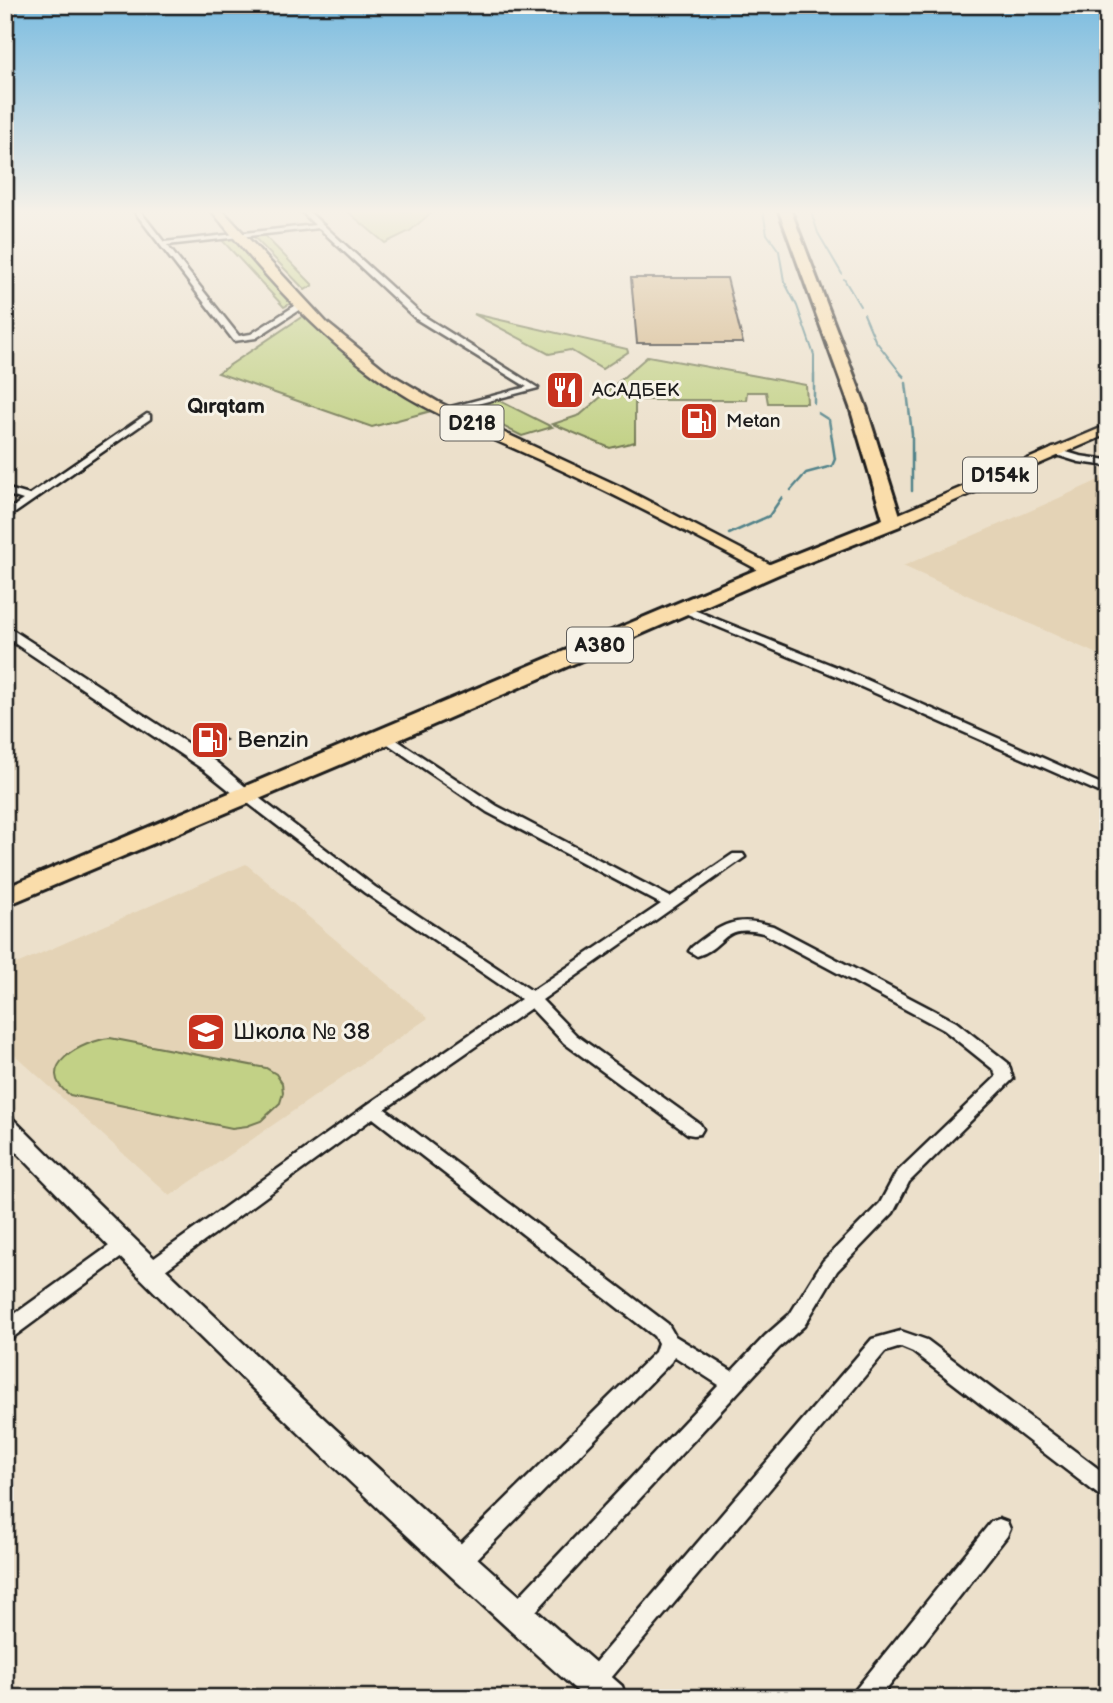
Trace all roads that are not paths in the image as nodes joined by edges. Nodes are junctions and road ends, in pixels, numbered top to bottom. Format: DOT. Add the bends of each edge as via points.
graph roads {
  1 [pos="198,290"];
  2 [pos="291,290"];
  3 [pos="390,290"];
  4 [pos="815,290"];
  5 [pos="304,304"];
  6 [pos="446,411"];
  7 [pos="147,417"];
  8 [pos="1108,429"];
  9 [pos="1053,451"];
  10 [pos="1108,463"];
  11 [pos="5,491"];
  12 [pos="31,499"];
  13 [pos="5,517"];
  14 [pos="893,522"];
  15 [pos="772,570"];
  16 [pos="684,608"];
  17 [pos="5,631"];
  18 [pos="386,737"];
  19 [pos="1108,792"];
  20 [pos="244,794"];
  21 [pos="738,857"];
  22 [pos="5,898"];
  23 [pos="670,903"];
  24 [pos="696,951"];
  25 [pos="531,998"];
  26 [pos="373,1109"];
  27 [pos="5,1125"];
  28 [pos="694,1129"];
  29 [pos="123,1246"];
  30 [pos="149,1271"];
  31 [pos="5,1332"];
  32 [pos="668,1342"];
  33 [pos="733,1383"];
  34 [pos="1108,1489"];
  35 [pos="999,1529"];
  36 [pos="457,1563"];
  37 [pos="517,1615"];
  38 [pos="601,1690"];
  39 [pos="864,1698"];
  1 -- 5 [label="street" via="237,340 253,336"];
  2 -- 5 [label="main road, D218"];
  3 -- 6 [label="street" via="419,317 534,388"];
  4 -- 14 [label="highway" via="858,407"];
  5 -- 6 [label="main road, D218" via="361,359"];
  6 -- 15 [label="main road, D218"];
  7 -- 12 [label="street"];
  8 -- 9 [label="main road, D154k"];
  9 -- 10 [label="street"];
  9 -- 14 [label="main road, D154k"];
  11 -- 12 [label="street"];
  12 -- 13 [label="street"];
  14 -- 15 [label="highway, A380"];
  15 -- 16 [label="highway, A380"];
  16 -- 18 [label="highway, A380"];
  16 -- 19 [label="street"];
  17 -- 20 [label="street" via="210,766"];
  18 -- 20 [label="highway, A380"];
  18 -- 23 [label="street" via="492,809"];
  20 -- 22 [label="highway, A380"];
  20 -- 25 [label="street" via="370,890"];
  21 -- 23 [label="street"];
  23 -- 25 [label="street"];
  24 -- 33 [label="street" via="729,927 746,923 768,929 950,1026 1002,1067 1005,1079 902,1178 887,1208 830,1266 797,1320"];
  25 -- 26 [label="street"];
  25 -- 28 [label="street" via="570,1039"];
  26 -- 30 [label="street"];
  26 -- 32 [label="street" via="661,1330"];
  27 -- 29 [label="street"];
  29 -- 30 [label="street"];
  29 -- 31 [label="street"];
  30 -- 36 [label="street"];
  32 -- 33 [label="street"];
  32 -- 36 [label="street" via="664,1356"];
  33 -- 37 [label="street"];
  34 -- 38 [label="street" via="920,1346 901,1339 879,1345"];
  35 -- 39 [label="street"];
  36 -- 37 [label="street"];
  37 -- 38 [label="street"];
}
